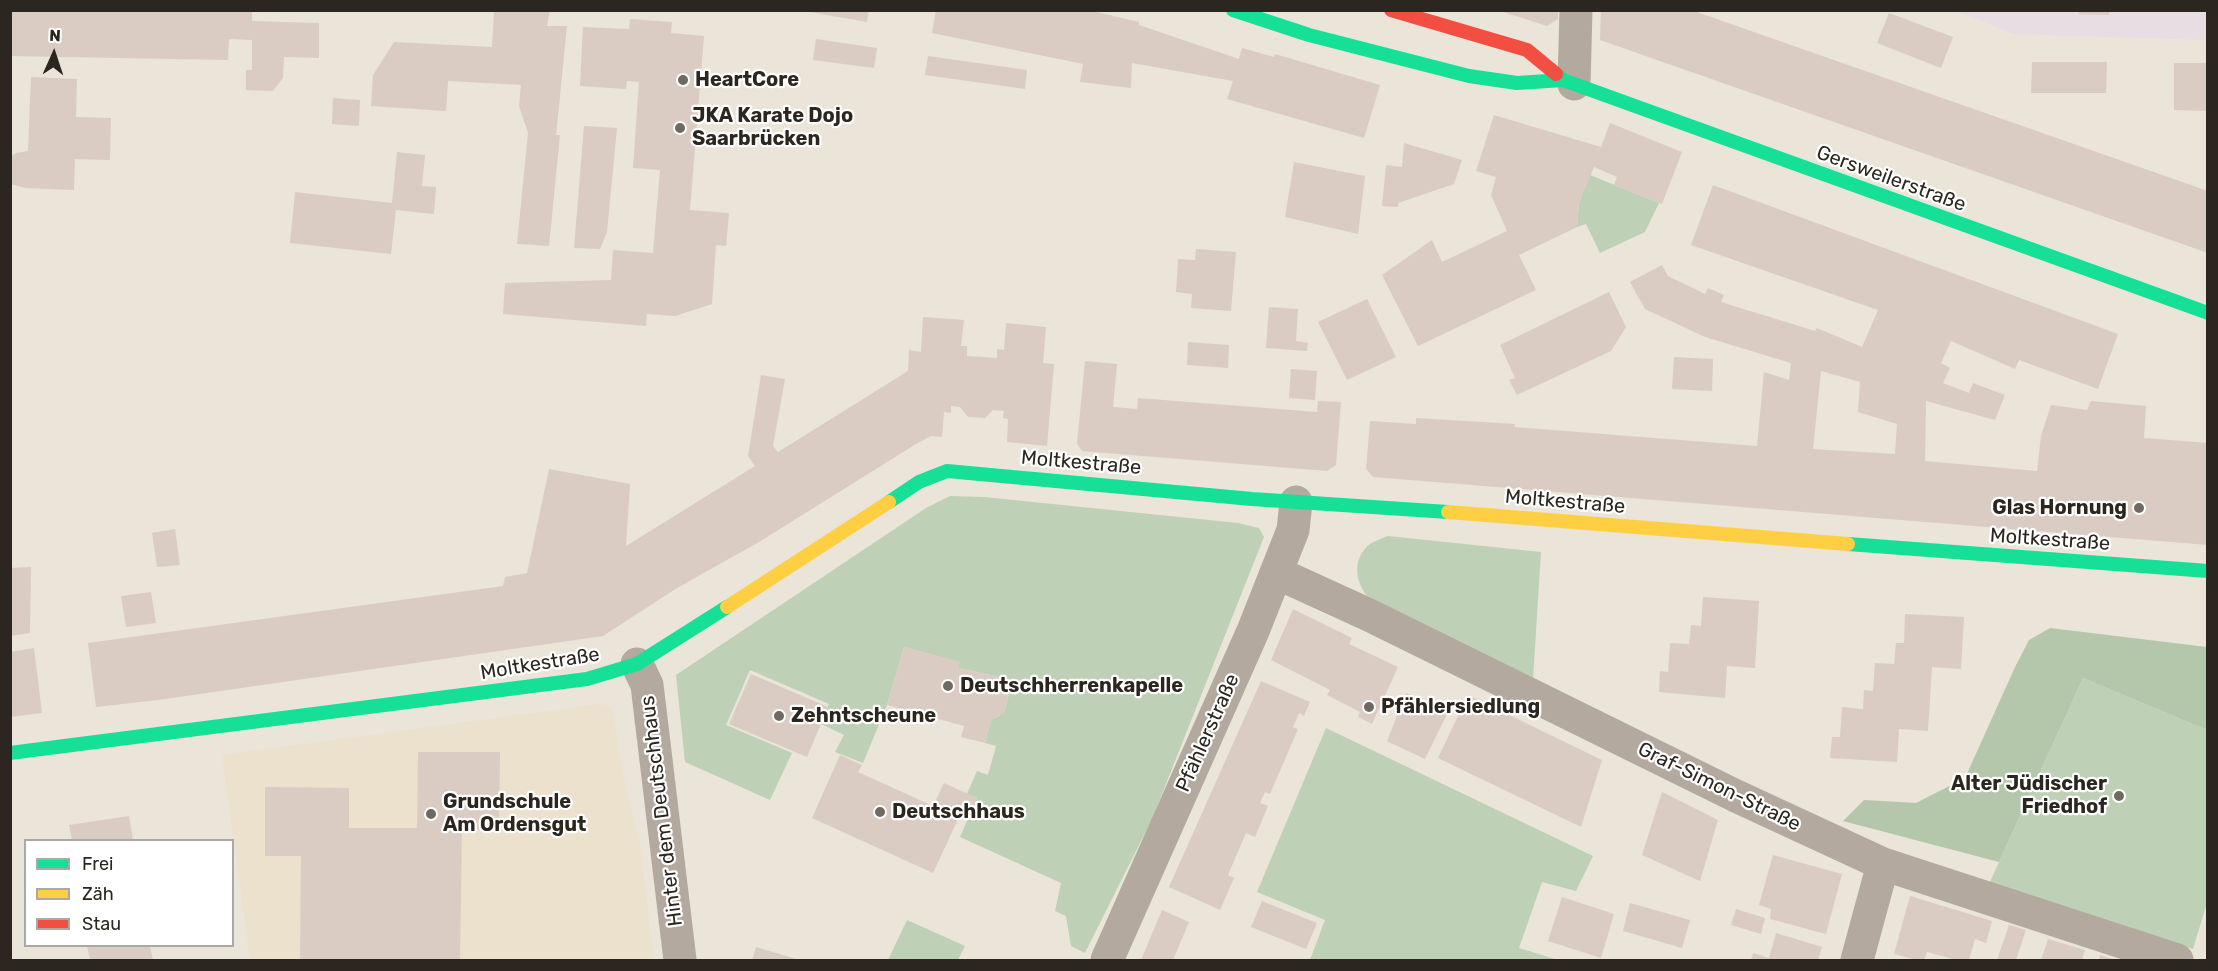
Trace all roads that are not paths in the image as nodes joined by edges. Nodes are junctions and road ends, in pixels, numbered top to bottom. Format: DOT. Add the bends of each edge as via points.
graph roads {
  1 [pos="1233,10"];
  2 [pos="1252,10"];
  3 [pos="1392,10"];
  4 [pos="1576,10"];
  5 [pos="1262,21"];
  6 [pos="1568,82"];
  7 [pos="2208,313"];
  8 [pos="1296,502"];
  9 [pos="2208,571"];
  10 [pos="1277,573"];
  11 [pos="637,664"];
  12 [pos="10,753"];
  13 [pos="1883,864"];
  14 [pos="680,960"];
  15 [pos="1107,960"];
  16 [pos="1857,960"];
  17 [pos="2177,960"];
  1 -- 5 [label="street, Gersweilerstraße"];
  2 -- 5 [label="street"];
  3 -- 6 [label="street, Gersweilerstraße" via="1527,50"];
  4 -- 6 [label="street"];
  5 -- 6 [label="street, Gersweilerstraße" via="1469,76 1517,84"];
  6 -- 7 [label="street, Gersweilerstraße"];
  8 -- 9 [label="street, Moltkestraße"];
  8 -- 10 [label="street, Pfählerstraße" via="1293,530"];
  8 -- 11 [label="street, Moltkestraße" via="947,471 919,482"];
  10 -- 13 [label="street, Graf-Simon-Straße"];
  10 -- 15 [label="street, Pfählerstraße"];
  11 -- 12 [label="street, Moltkestraße" via="587,679"];
  11 -- 14 [label="street, Hinter dem Deutschhaus" via="647,685"];
  13 -- 16 [label="street"];
  13 -- 17 [label="street, Graf-Simon-Straße"];
}
